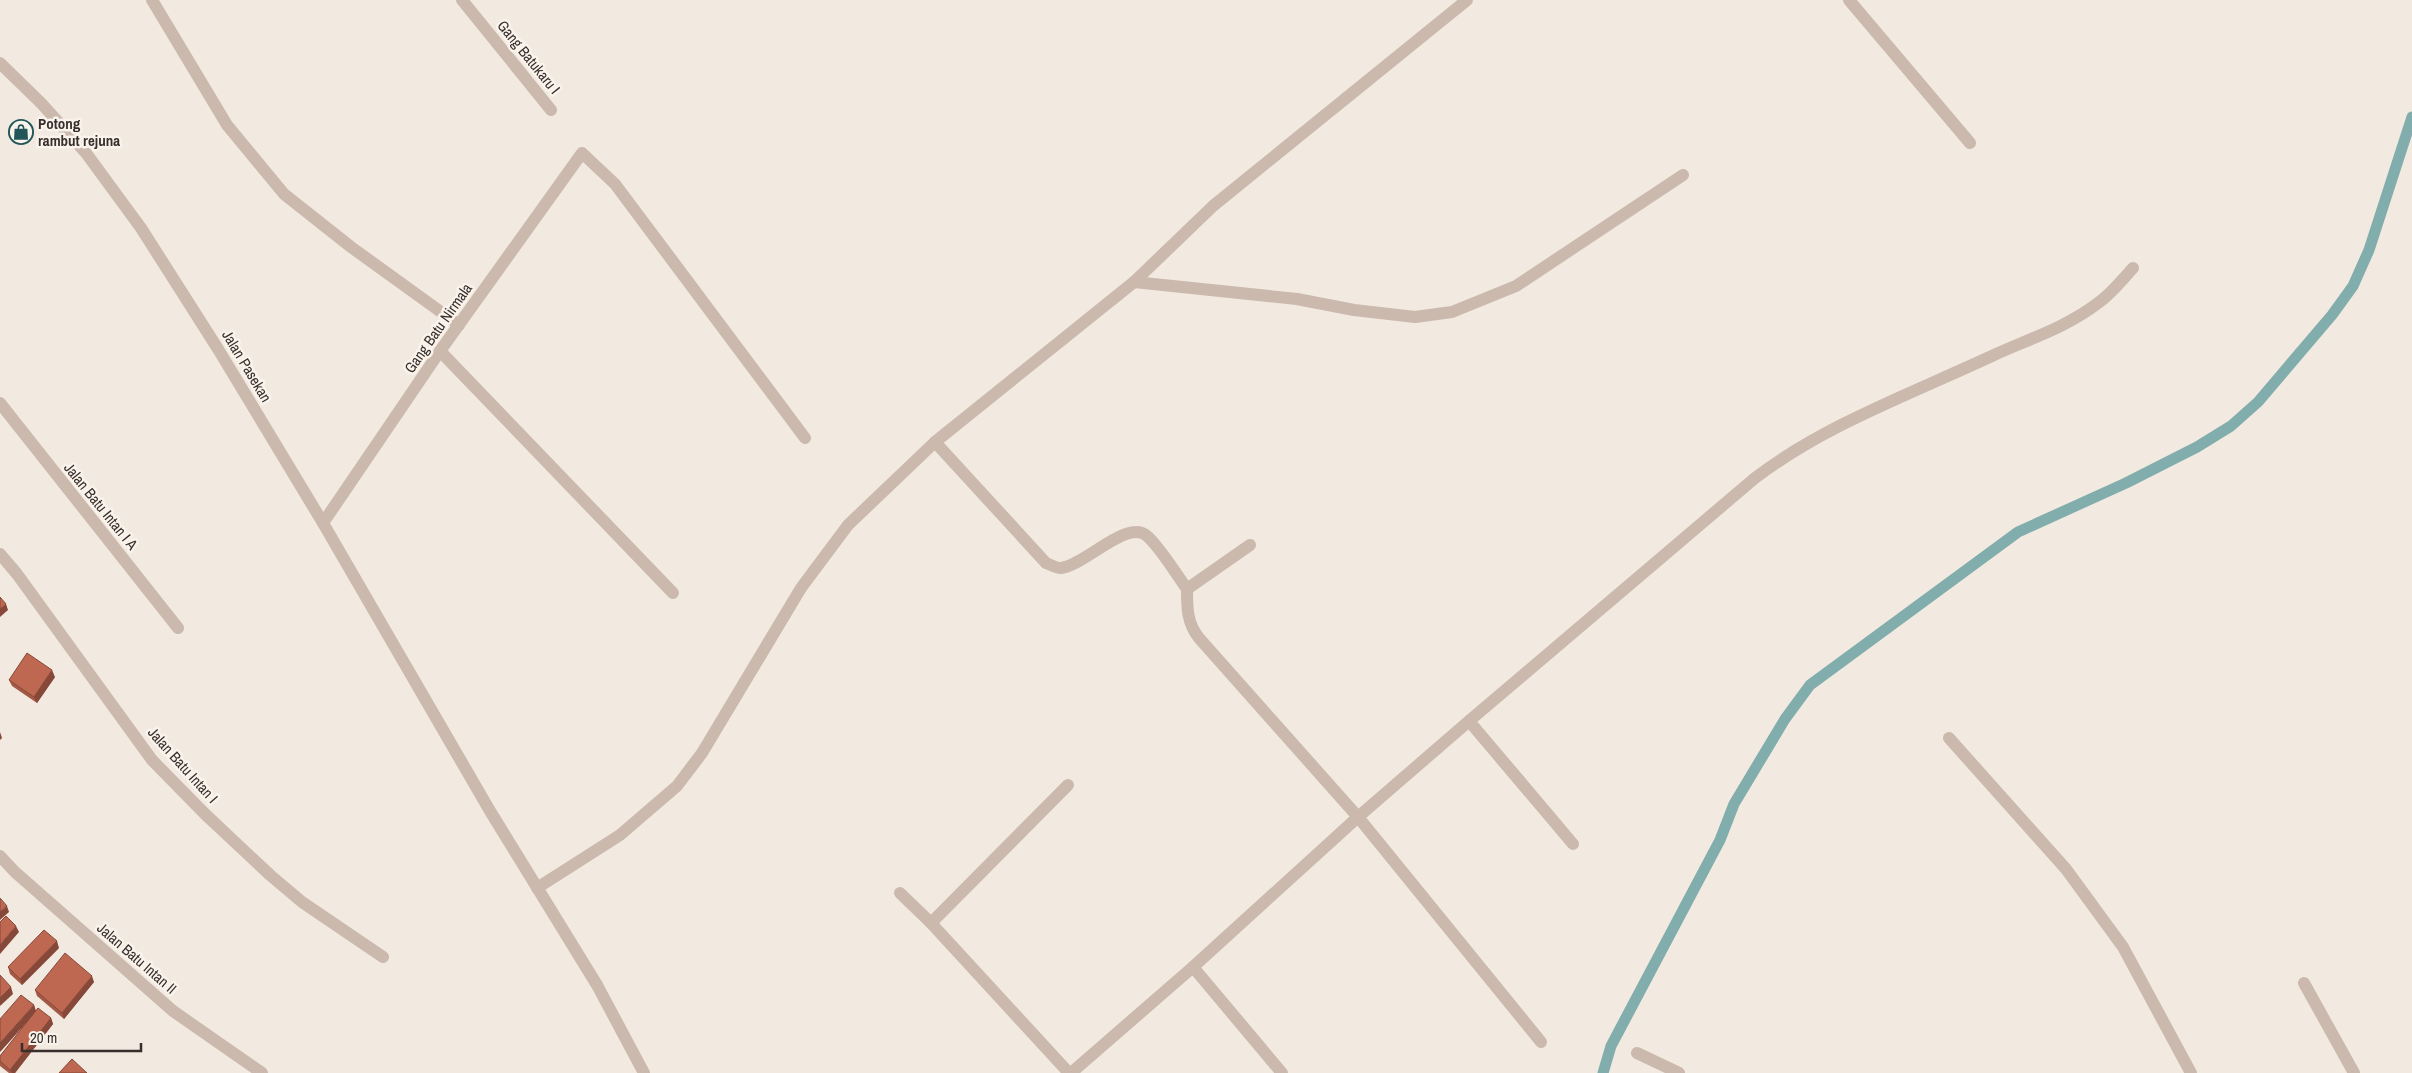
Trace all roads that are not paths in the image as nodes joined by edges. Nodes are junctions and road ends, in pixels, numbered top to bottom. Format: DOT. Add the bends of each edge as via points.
graph roads {
  1 [pos="152,0"];
  2 [pos="462,0"];
  3 [pos="1467,0"];
  4 [pos="1849,0"];
  5 [pos="0,63"];
  6 [pos="550,110"];
  7 [pos="1970,143"];
  8 [pos="1683,174"];
  9 [pos="2133,268"];
  10 [pos="1134,282"];
  11 [pos="459,325"];
  12 [pos="440,351"];
  13 [pos="0,403"];
  14 [pos="805,438"];
  15 [pos="936,442"];
  16 [pos="323,523"];
  17 [pos="1250,545"];
  18 [pos="0,554"];
  19 [pos="1187,589"];
  20 [pos="673,593"];
  21 [pos="178,628"];
  22 [pos="1469,721"];
  23 [pos="1948,738"];
  24 [pos="1068,784"];
  25 [pos="1358,817"];
  26 [pos="1573,844"];
  27 [pos="0,856"];
  28 [pos="537,888"];
  29 [pos="900,893"];
  30 [pos="931,923"];
  31 [pos="383,958"];
  32 [pos="1193,967"];
  33 [pos="2304,983"];
  34 [pos="1541,1042"];
  35 [pos="1637,1053"];
  36 [pos="262,1073"];
  37 [pos="644,1073"];
  38 [pos="1070,1073"];
  39 [pos="1282,1073"];
  40 [pos="1679,1073"];
  41 [pos="2192,1073"];
  42 [pos="2354,1073"];
  1 -- 11 [label="street" via="227,124 284,194"];
  2 -- 6 [label="street, Gang Batukaru I"];
  3 -- 10 [label="street" via="1213,206"];
  4 -- 7 [label="street"];
  5 -- 16 [label="street, Jalan Pasekan" via="86,153 141,228"];
  8 -- 10 [label="street" via="1516,286 1452,312 1414,317 1297,299"];
  9 -- 22 [label="street" via="2101,302 2066,324 1830,431 1788,454 1755,478"];
  10 -- 15 [label="street"];
  11 -- 12 [label="street, Gang Batu Nirmala"];
  11 -- 14 [label="street, Gang Batu Nirmala" via="582,153 615,184"];
  12 -- 16 [label="street, Gang Batu Nirmala"];
  12 -- 20 [label="street"];
  13 -- 21 [label="street, Jalan Batu Intan I A"];
  15 -- 19 [label="street" via="1046,563 1059,568 1073,565 1122,535 1135,531 1146,535"];
  15 -- 28 [label="street" via="848,525 801,588 702,753 677,786 620,834"];
  16 -- 28 [label="street, Jalan Pasekan"];
  17 -- 19 [label="street"];
  18 -- 31 [label="street, Jalan Batu Intan I" via="152,760 204,814 289,891"];
  19 -- 25 [label="street" via="1188,617 1198,638"];
  22 -- 25 [label="street"];
  22 -- 26 [label="street"];
  23 -- 41 [label="street" via="2066,869 2122,947"];
  24 -- 30 [label="street"];
  25 -- 32 [label="street"];
  25 -- 34 [label="street"];
  27 -- 36 [label="street, Jalan Batu Intan II" via="14,872 173,1010"];
  28 -- 37 [label="street, Jalan Pasekan" via="597,985"];
  29 -- 30 [label="street"];
  30 -- 38 [label="street"];
  32 -- 38 [label="street"];
  32 -- 39 [label="street"];
  33 -- 42 [label="street"];
  35 -- 40 [label="street"];
}
